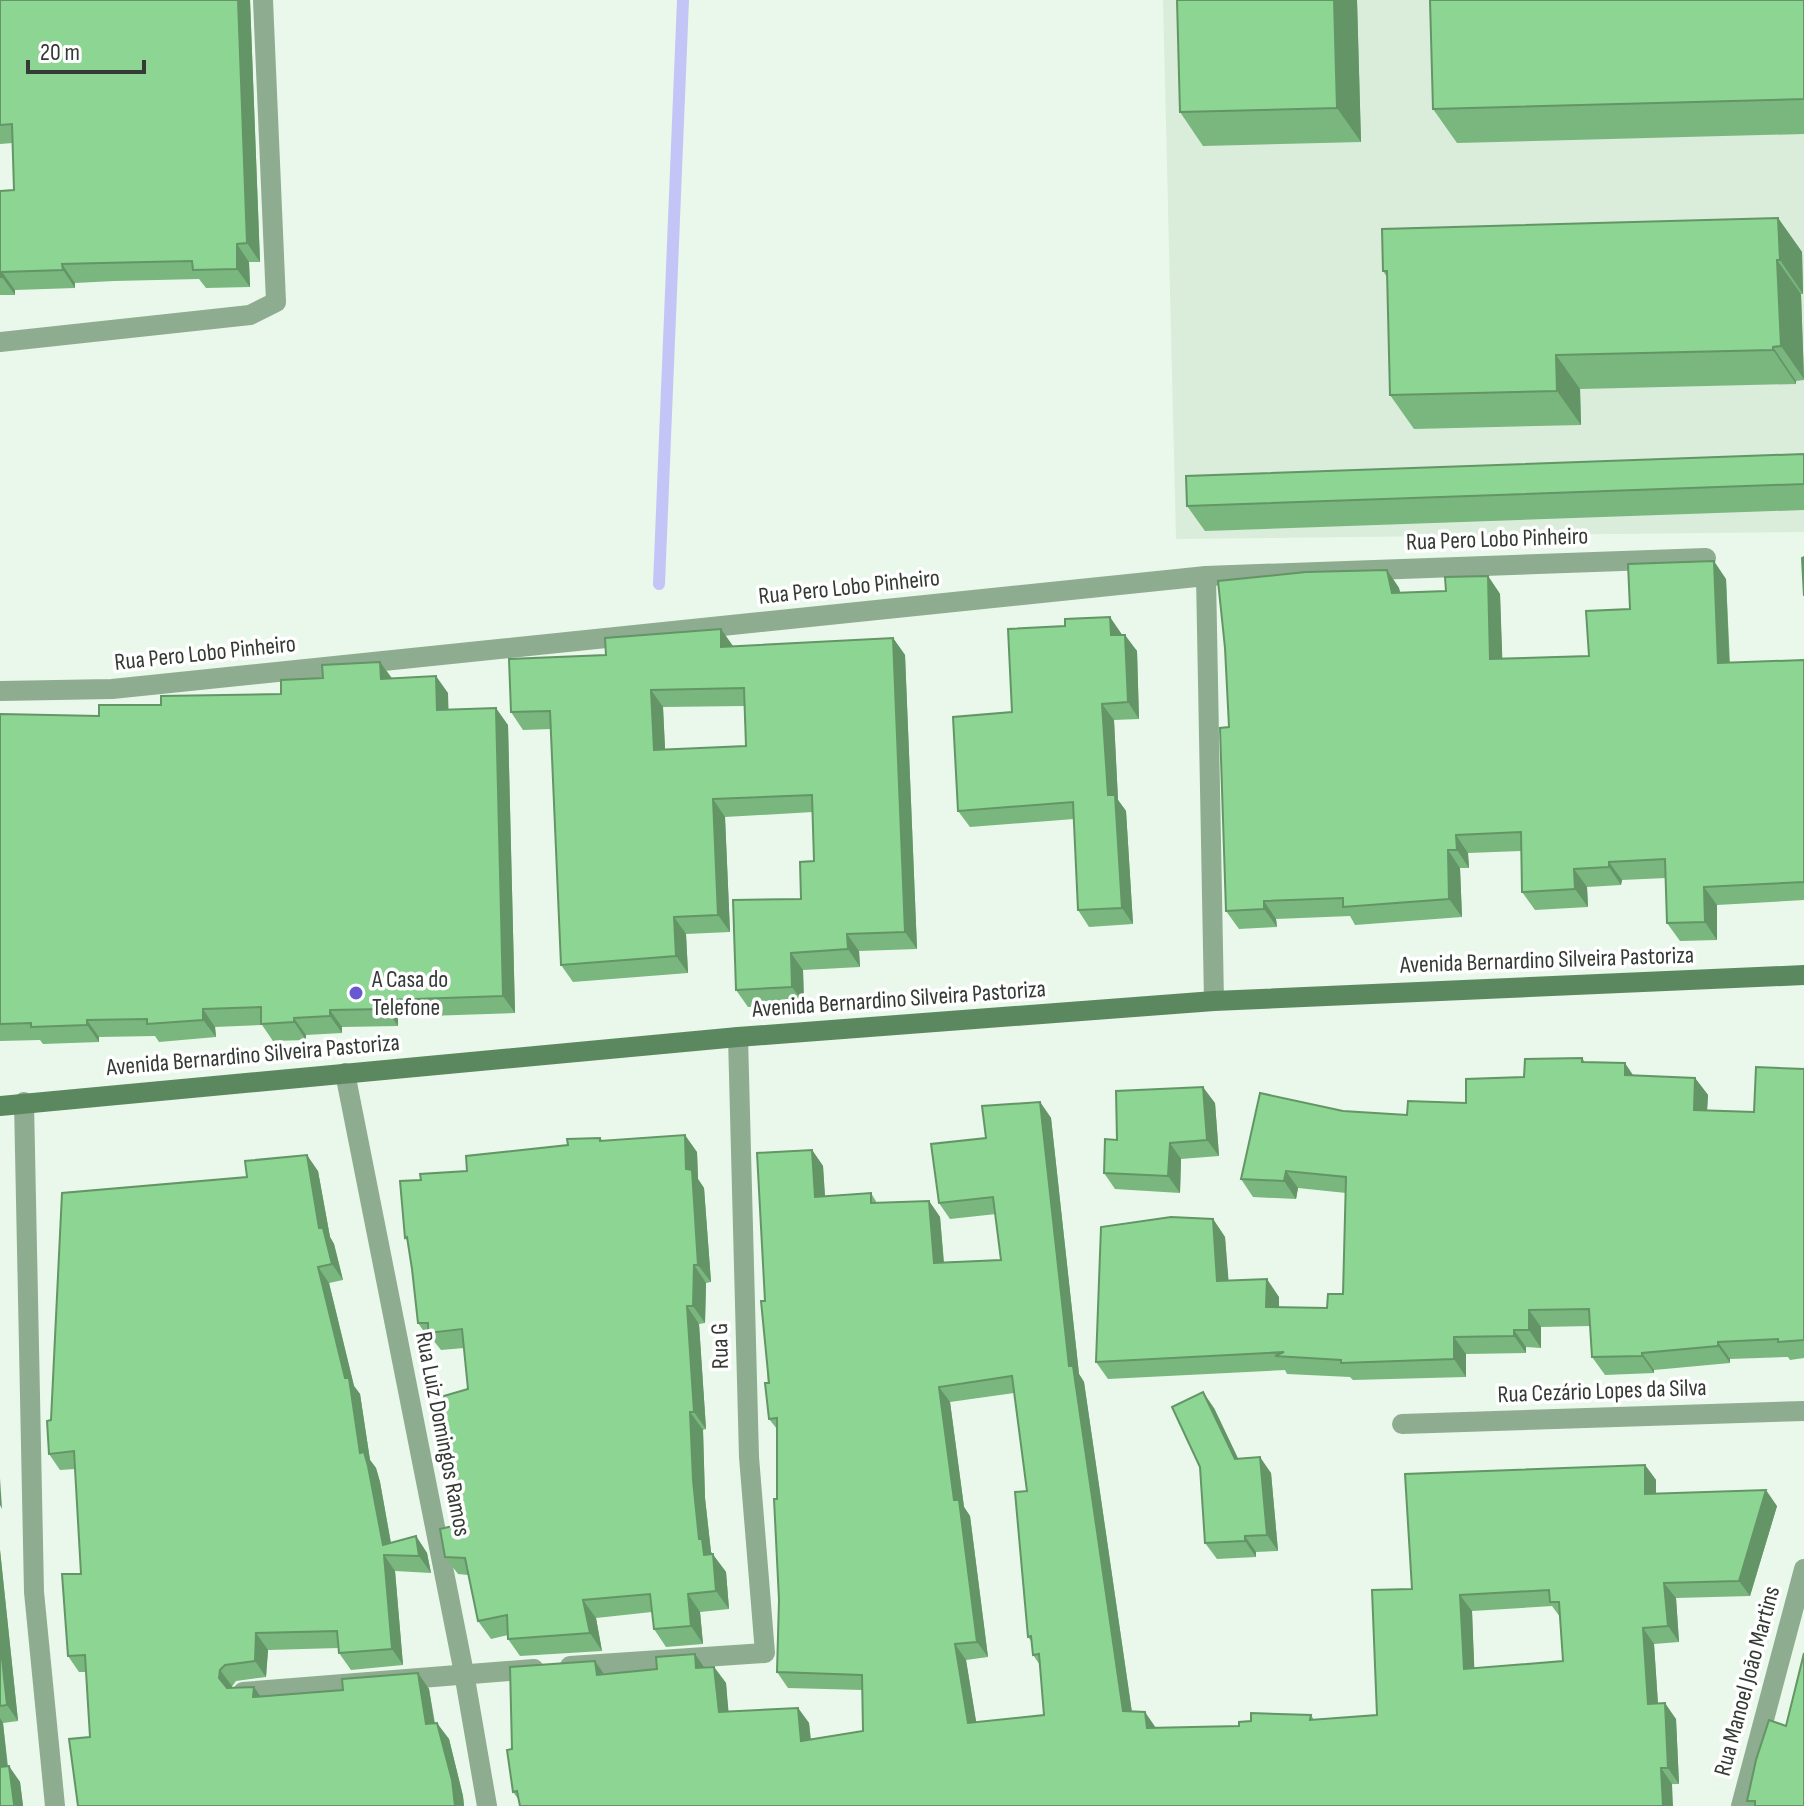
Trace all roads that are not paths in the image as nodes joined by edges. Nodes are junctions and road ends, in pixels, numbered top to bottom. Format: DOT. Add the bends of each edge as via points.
graph roads {
  1 [pos="263,0"];
  2 [pos="0,342"];
  3 [pos="1706,558"];
  4 [pos="1206,576"];
  5 [pos="0,691"];
  6 [pos="1804,975"];
  7 [pos="1214,1001"];
  8 [pos="738,1037"];
  9 [pos="345,1073"];
  10 [pos="24,1102"];
  11 [pos="0,1106"];
  12 [pos="1804,1411"];
  13 [pos="1402,1424"];
  14 [pos="1804,1569"];
  15 [pos="464,1673"];
  16 [pos="243,1692"];
  17 [pos="55,1806"];
  18 [pos="487,1806"];
  19 [pos="1741,1806"];
  1 -- 2 [label="street" via="276,302 250,315"];
  3 -- 4 [label="street, Rua Pero Lobo Pinheiro"];
  4 -- 5 [label="street, Rua Pero Lobo Pinheiro" via="112,689"];
  4 -- 7 [label="street"];
  6 -- 7 [label="main road, Avenida Bernardino Silveira Pastoriza"];
  7 -- 8 [label="main road, Avenida Bernardino Silveira Pastoriza"];
  8 -- 9 [label="main road, Avenida Bernardino Silveira Pastoriza"];
  8 -- 15 [label="street, Rua G" via="749,1457 765,1653"];
  9 -- 10 [label="main road, Avenida Bernardino Silveira Pastoriza"];
  9 -- 15 [label="street, Rua Luiz Domingos Ramos"];
  10 -- 11 [label="main road, Avenida Bernardino Silveira Pastoriza"];
  10 -- 17 [label="street" via="34,1592"];
  12 -- 13 [label="street, Rua Cezário Lopes da Silva"];
  14 -- 19 [label="street, Rua Manoel João Martins"];
  15 -- 16 [label="street"];
  15 -- 18 [label="street, Rua Luiz Domingos Ramos"];
}
